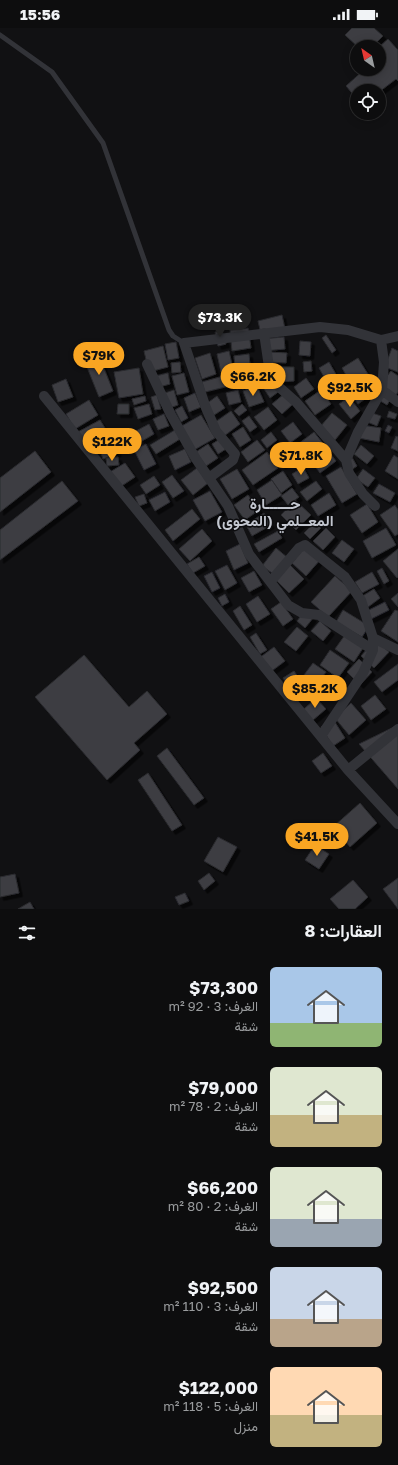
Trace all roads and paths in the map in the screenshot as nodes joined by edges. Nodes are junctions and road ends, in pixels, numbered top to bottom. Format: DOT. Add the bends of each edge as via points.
graph roads {
  1 [pos="0,35"];
  2 [pos="264,333"];
  3 [pos="398,336"];
  4 [pos="381,340"];
  5 [pos="184,343"];
  6 [pos="147,364"];
  7 [pos="382,390"];
  8 [pos="44,396"];
  9 [pos="398,402"];
  10 [pos="346,460"];
  11 [pos="209,478"];
  12 [pos="375,506"];
  13 [pos="271,581"];
  14 [pos="373,638"];
  15 [pos="373,650"];
  16 [pos="398,650"];
  17 [pos="398,729"];
  18 [pos="320,736"];
  19 [pos="348,770"];
  20 [pos="398,824"];
  1 -- 5 [label="lane" via="52,72 103,143 168,330"];
  2 -- 4 [label="street" via="320,327 348,330"];
  2 -- 5 [label="street"];
  2 -- 10 [label="street" via="270,367 279,387 296,402"];
  3 -- 4 [label="street"];
  4 -- 7 [label="street" via="384,362"];
  5 -- 11 [label="street" via="216,431 235,454 233,460"];
  6 -- 11 [label="street" via="171,415"];
  7 -- 9 [label="street"];
  7 -- 10 [label="street" via="358,432"];
  8 -- 18 [label="street"];
  10 -- 12 [label="street" via="349,473"];
  11 -- 13 [label="street" via="228,506 249,554"];
  13 -- 14 [label="street" via="299,548 305,545 345,577 360,600"];
  13 -- 15 [label="street" via="288,605 302,612 319,615"];
  14 -- 15 [label="street"];
  14 -- 16 [label="street"];
  15 -- 18 [label="street" via="362,673"];
  17 -- 19 [label="street"];
  18 -- 19 [label="street"];
  19 -- 20 [label="street"];
}
